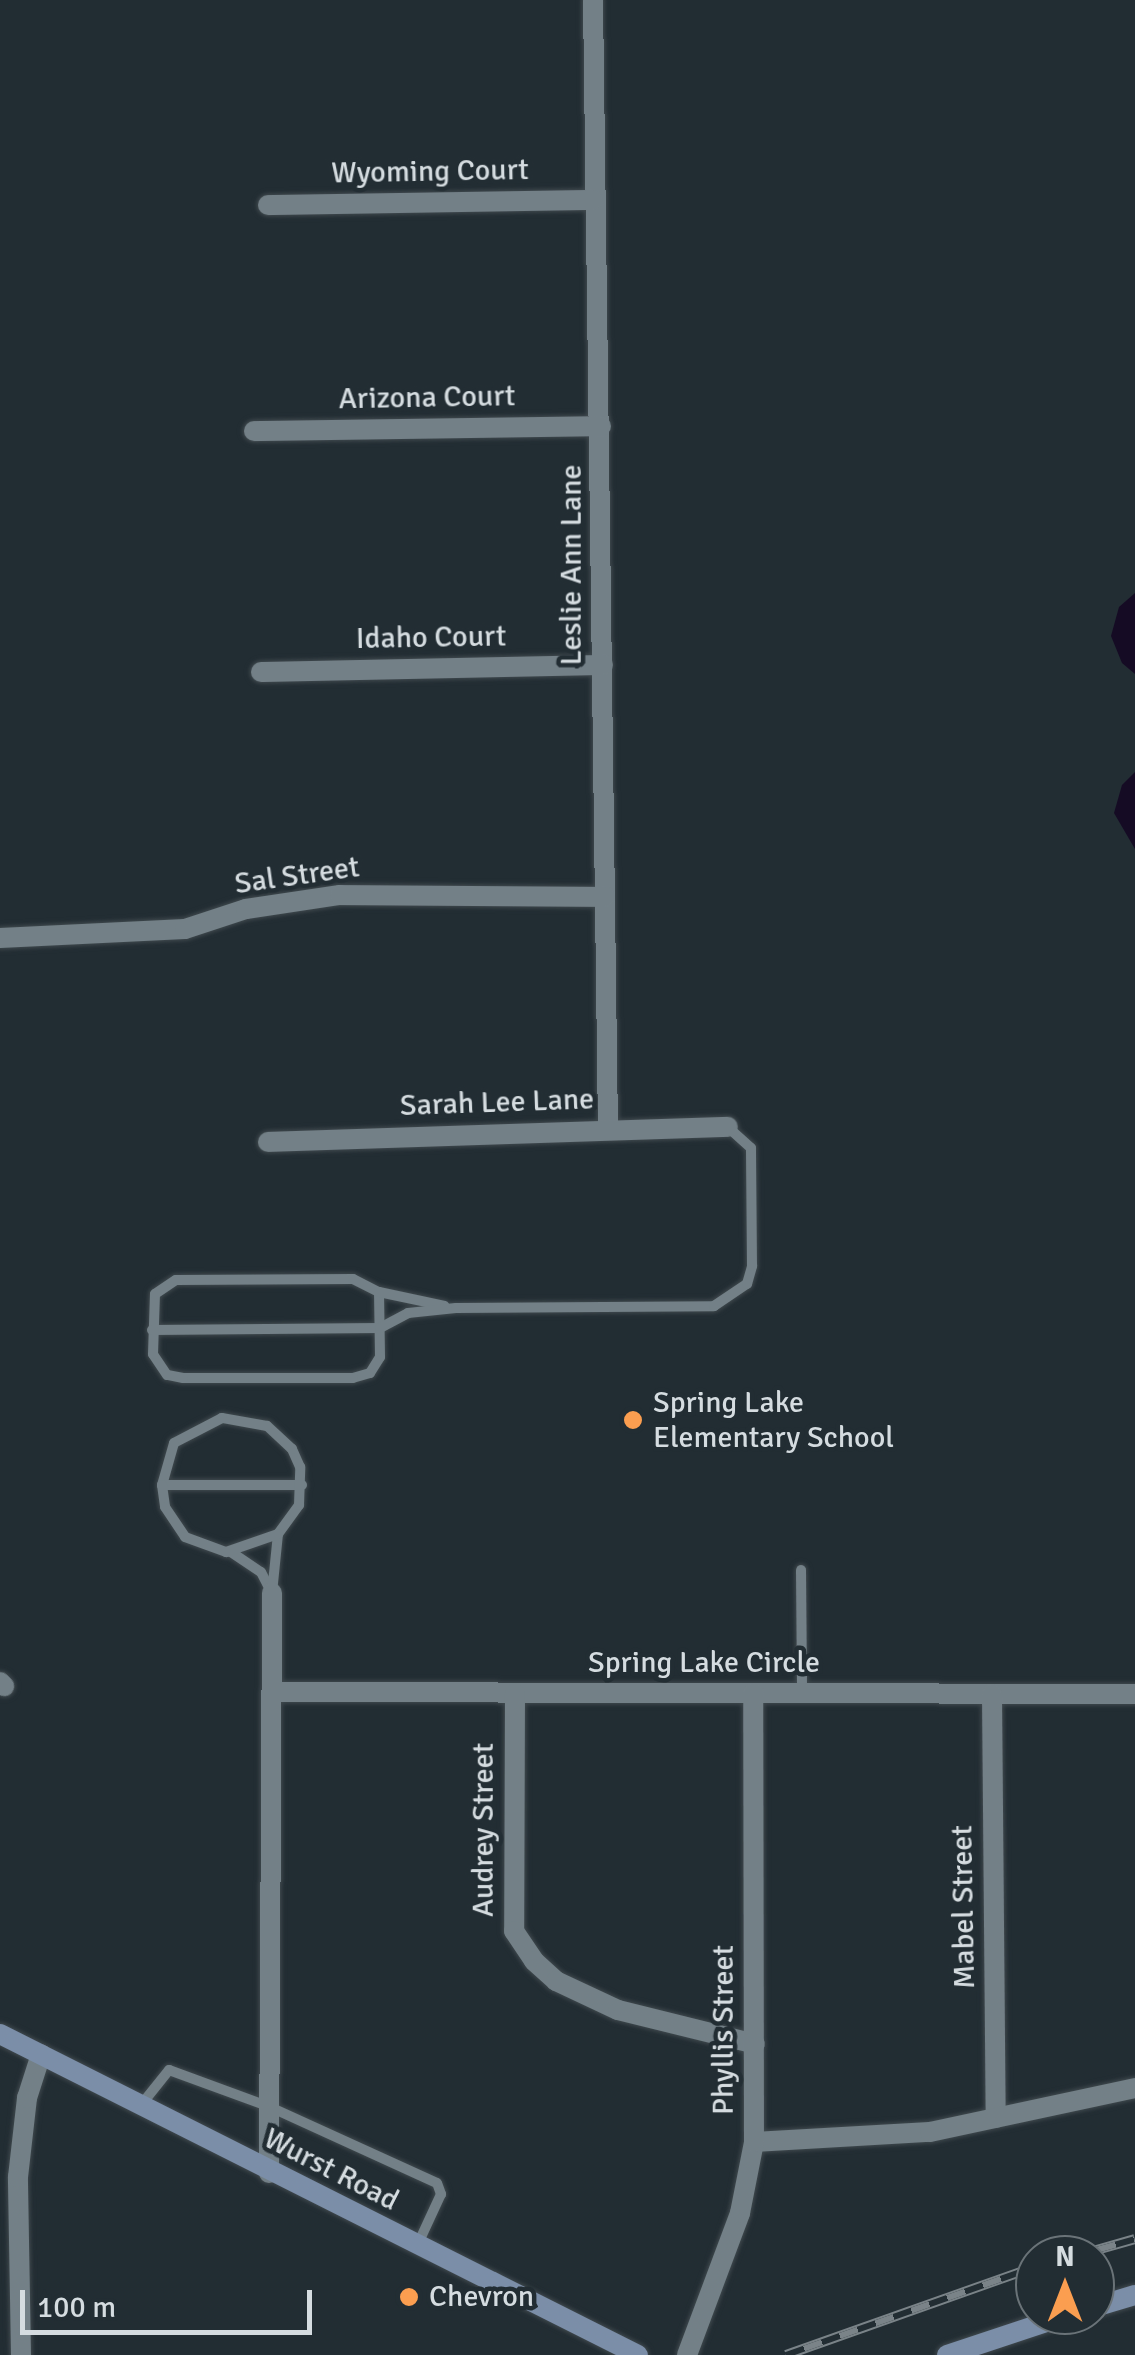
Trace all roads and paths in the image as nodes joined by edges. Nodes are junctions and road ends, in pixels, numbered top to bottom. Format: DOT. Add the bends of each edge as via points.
graph roads {
  1 [pos="592,0"];
  2 [pos="593,200"];
  3 [pos="268,205"];
  4 [pos="601,426"];
  5 [pos="254,431"];
  6 [pos="603,664"];
  7 [pos="261,672"];
  8 [pos="605,897"];
  9 [pos="0,938"];
  10 [pos="728,1127"];
  11 [pos="608,1129"];
  12 [pos="268,1142"];
  13 [pos="379,1292"];
  14 [pos="456,1308"];
  15 [pos="380,1328"];
  16 [pos="152,1330"];
  17 [pos="302,1485"];
  18 [pos="162,1486"];
  19 [pos="278,1534"];
  20 [pos="230,1552"];
  21 [pos="801,1570"];
  22 [pos="272,1592"];
  23 [pos="273,1692"];
  24 [pos="514,1693"];
  25 [pos="753,1694"];
  26 [pos="802,1694"];
  27 [pos="992,1694"];
  28 [pos="1135,1694"];
  29 [pos="0,2034"];
  30 [pos="755,2044"];
  31 [pos="41,2054"];
  32 [pos="1135,2088"];
  33 [pos="141,2106"];
  34 [pos="270,2107"];
  35 [pos="996,2118"];
  36 [pos="754,2142"];
  37 [pos="269,2172"];
  38 [pos="417,2246"];
  39 [pos="1015,2332"];
  40 [pos="20,2355"];
  41 [pos="638,2355"];
  42 [pos="686,2355"];
  43 [pos="948,2355"];
  1 -- 2 [label="street, Leslie Ann Lane"];
  2 -- 3 [label="street, Wyoming Court"];
  2 -- 4 [label="street, Leslie Ann Lane"];
  4 -- 5 [label="street, Arizona Court"];
  4 -- 6 [label="street, Leslie Ann Lane"];
  6 -- 7 [label="street, Idaho Court"];
  6 -- 8 [label="street, Leslie Ann Lane"];
  8 -- 9 [label="street, Sal Street" via="340,895 246,909 185,929"];
  8 -- 11 [label="street, Leslie Ann Lane"];
  10 -- 11 [label="street, Sarah Lee Lane"];
  10 -- 14 [label="lane" via="751,1148 752,1266 734,1297 714,1306"];
  11 -- 12 [label="street, Sarah Lee Lane"];
  13 -- 14 [label="lane"];
  13 -- 15 [label="lane"];
  13 -- 16 [label="lane" via="354,1279 176,1280 155,1294"];
  14 -- 15 [label="lane" via="408,1313"];
  15 -- 16 [label="lane"];
  15 -- 16 [label="lane" via="380,1356 370,1373 354,1378 167,1376 158,1367"];
  17 -- 18 [label="lane"];
  17 -- 18 [label="lane" via="285,1439 249,1420 222,1418 174,1443"];
  17 -- 19 [label="lane" via="299,1504"];
  18 -- 20 [label="lane" via="165,1508 185,1537"];
  19 -- 20 [label="lane"];
  19 -- 22 [label="lane"];
  20 -- 22 [label="lane" via="261,1572"];
  21 -- 26 [label="lane"];
  22 -- 23 [label="street"];
  23 -- 24 [label="street, Spring Lake Circle"];
  23 -- 34 [label="street"];
  24 -- 25 [label="street, Spring Lake Circle"];
  24 -- 30 [label="street, Audrey Street" via="514,1931 534,1961 556,1981 618,2010"];
  25 -- 26 [label="street, Spring Lake Circle"];
  25 -- 30 [label="street, Phyllis Street"];
  26 -- 27 [label="street, Spring Lake Circle"];
  27 -- 28 [label="street, Spring Lake Circle"];
  27 -- 35 [label="street, Mabel Street"];
  29 -- 31 [label="street, Wurst Road"];
  30 -- 36 [label="street, Phyllis Street"];
  31 -- 33 [label="street, Wurst Road"];
  31 -- 40 [label="street" via="27,2098 18,2177"];
  32 -- 35 [label="street"];
  33 -- 34 [label="lane" via="169,2070"];
  33 -- 37 [label="street, Wurst Road"];
  34 -- 37 [label="street"];
  34 -- 38 [label="lane" via="437,2183 441,2194"];
  35 -- 36 [label="street" via="930,2132"];
  36 -- 42 [label="street, Phyllis Street" via="740,2212"];
  37 -- 38 [label="street, Wurst Road"];
  38 -- 41 [label="street, Wurst Road"];
  39 -- 43 [label="street"];
}
